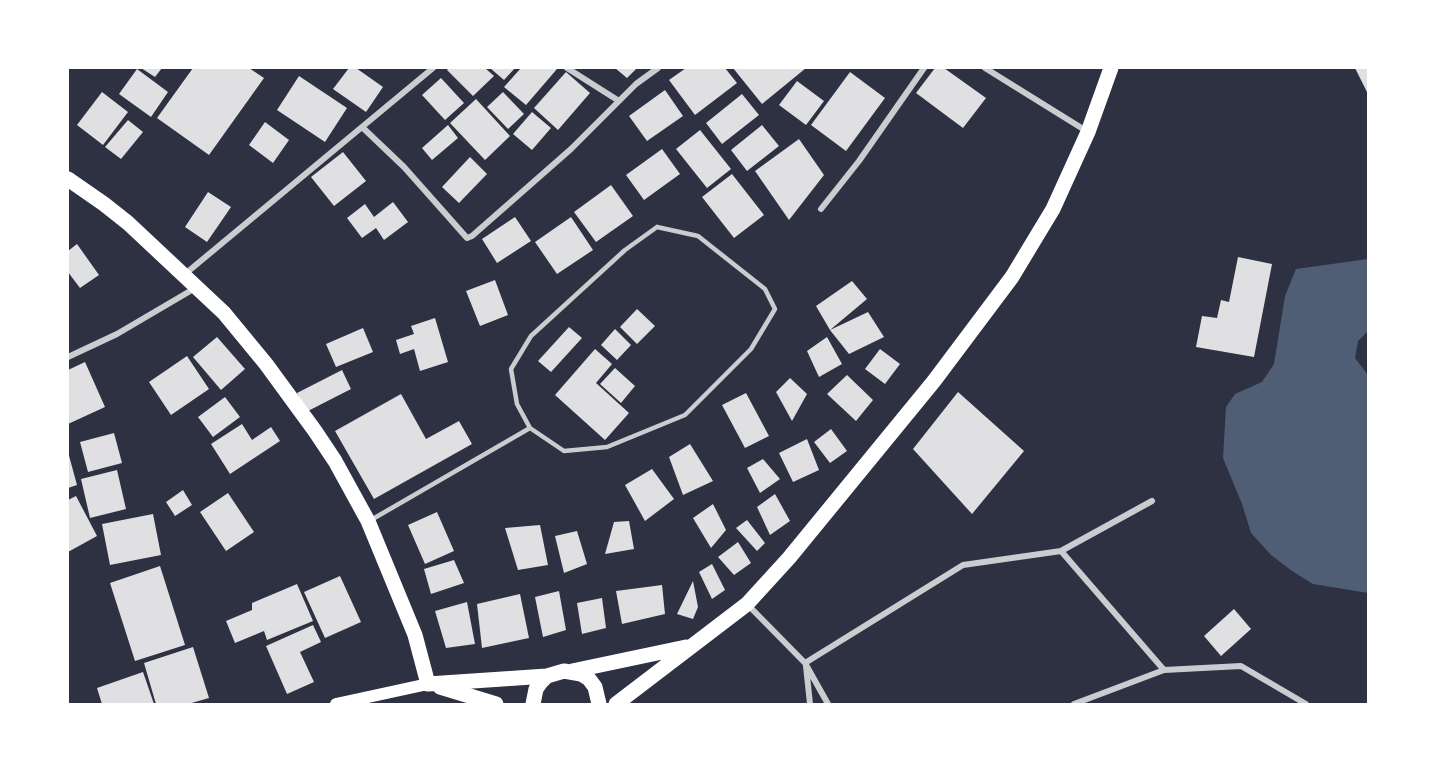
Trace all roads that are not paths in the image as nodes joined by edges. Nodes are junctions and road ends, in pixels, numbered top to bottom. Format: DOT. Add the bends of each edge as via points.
graph roads {
  1 [pos="433,68"];
  2 [pos="567,68"];
  3 [pos="658,68"];
  4 [pos="924,68"];
  5 [pos="985,68"];
  6 [pos="1111,68"];
  7 [pos="620,101"];
  8 [pos="362,128"];
  9 [pos="1088,132"];
  10 [pos="68,179"];
  11 [pos="821,209"];
  12 [pos="184,274"];
  13 [pos="197,287"];
  14 [pos="68,357"];
  15 [pos="530,428"];
  16 [pos="1152,501"];
  17 [pos="368,521"];
  18 [pos="1061,551"];
  19 [pos="747,604"];
  20 [pos="691,646"];
  21 [pos="805,663"];
  22 [pos="1164,670"];
  23 [pos="572,671"];
  24 [pos="547,676"];
  25 [pos="428,684"];
  26 [pos="336,705"];
  27 [pos="496,705"];
  28 [pos="533,705"];
  29 [pos="599,705"];
  30 [pos="616,705"];
  31 [pos="810,705"];
  32 [pos="828,705"];
  33 [pos="1074,705"];
  34 [pos="1306,705"];
  1 -- 8 [label="street"];
  2 -- 7 [label="street"];
  3 -- 7 [label="street"];
  4 -- 11 [label="street"];
  5 -- 9 [label="street"];
  6 -- 9 [label="main road"];
  7 -- 8 [label="street" via="571,149 467,237 404,167"];
  8 -- 12 [label="street"];
  9 -- 19 [label="main road" via="1053,209 1012,277 835,502"];
  10 -- 12 [label="main road" via="128,223"];
  12 -- 13 [label="main road"];
  13 -- 14 [label="street" via="117,334"];
  13 -- 17 [label="main road" via="246,338 315,431"];
  15 -- 15 [label="lane" via="564,451 608,447 685,415 751,349 775,309 765,289 698,236 657,227 531,336 511,369 517,404"];
  15 -- 17 [label="lane"];
  16 -- 18 [label="street"];
  17 -- 25 [label="main road" via="415,635"];
  18 -- 21 [label="street" via="963,566"];
  18 -- 22 [label="street"];
  19 -- 20 [label="main road"];
  19 -- 21 [label="street"];
  20 -- 23 [label="main road"];
  20 -- 30 [label="main road"];
  21 -- 31 [label="street"];
  21 -- 32 [label="street"];
  22 -- 33 [label="street"];
  22 -- 34 [label="street" via="1241,666"];
  23 -- 24 [label="main road"];
  23 -- 29 [label="main road" via="589,679"];
  24 -- 25 [label="main road"];
  24 -- 28 [label="main road" via="536,690"];
  25 -- 26 [label="main road"];
  25 -- 27 [label="main road"];
}
